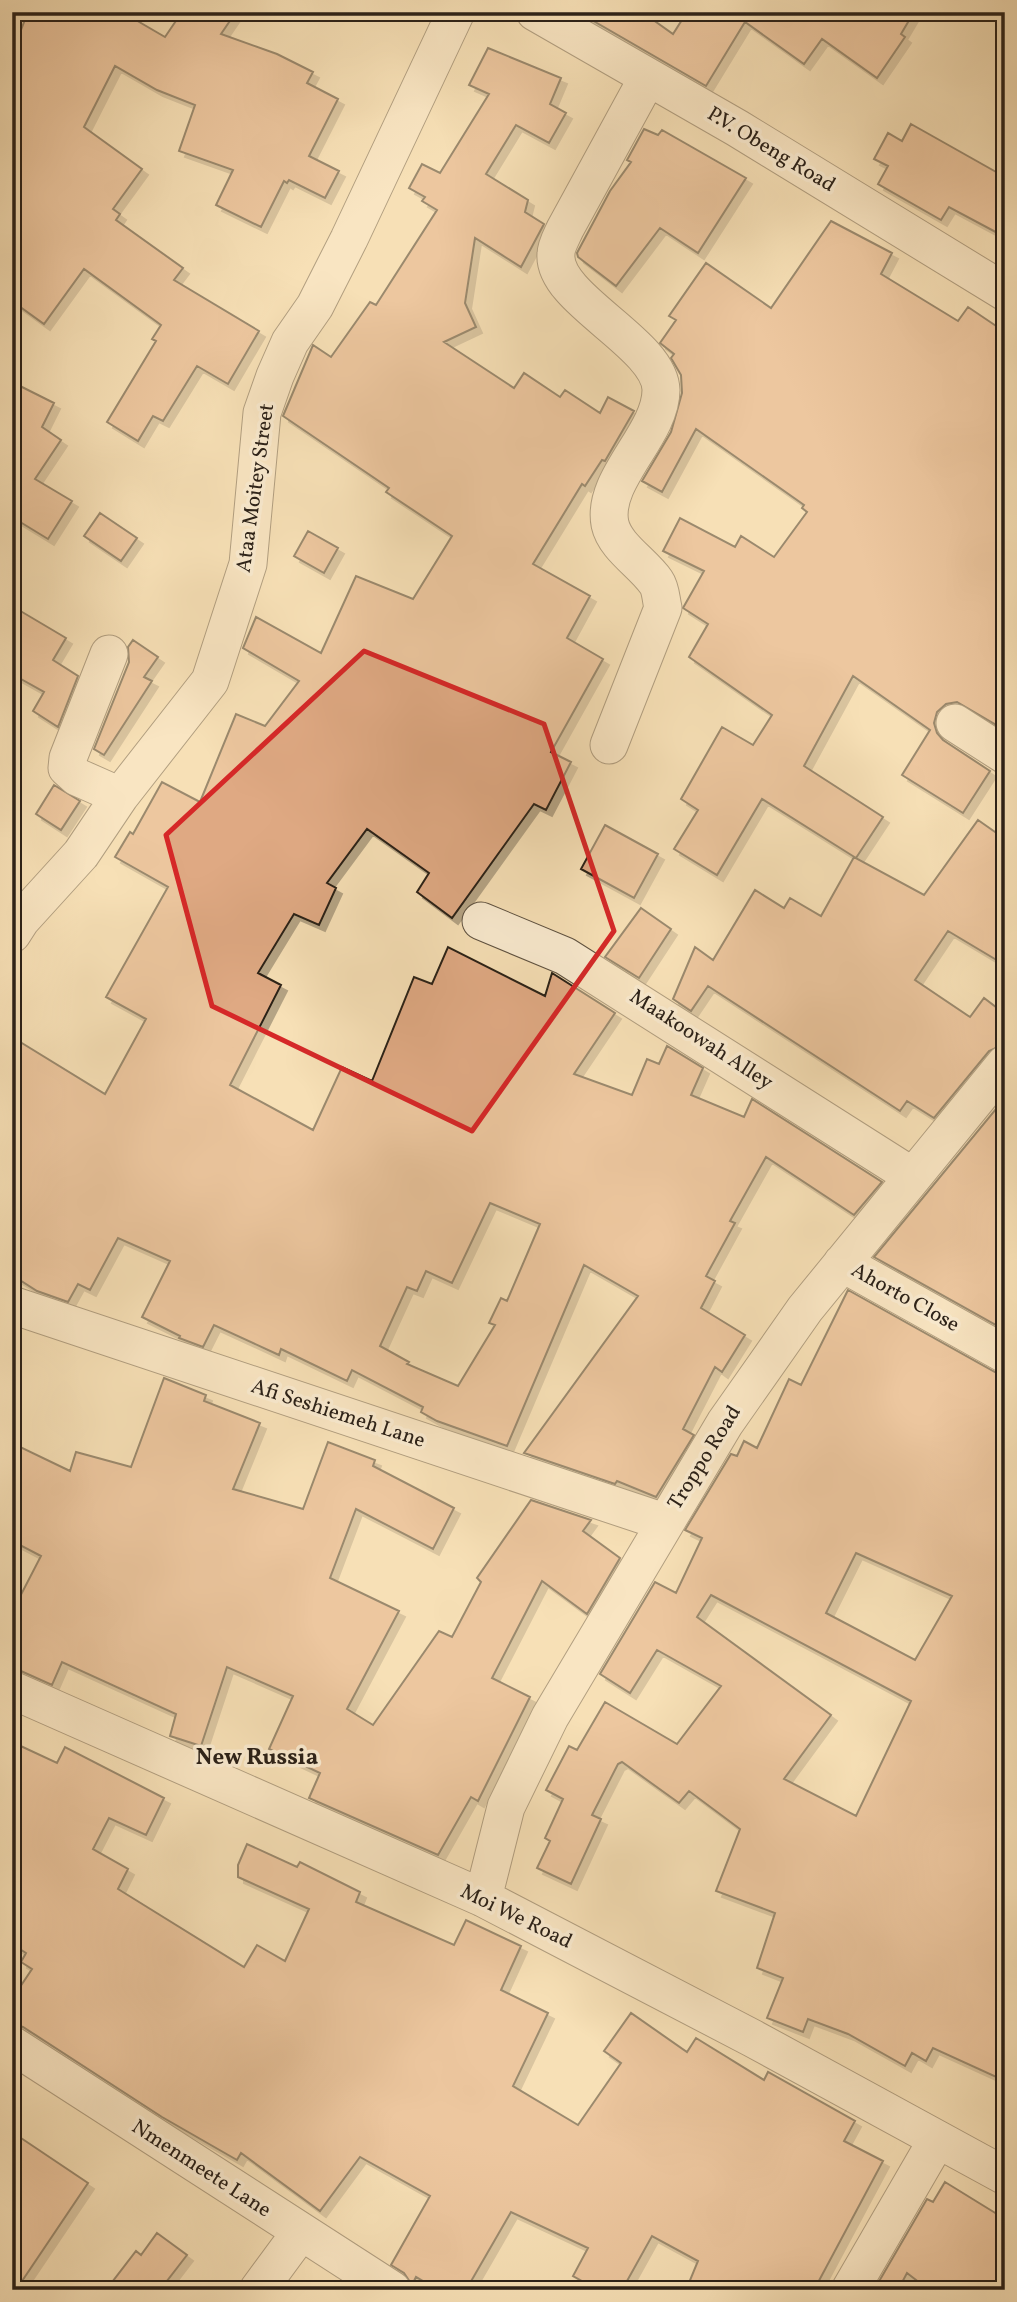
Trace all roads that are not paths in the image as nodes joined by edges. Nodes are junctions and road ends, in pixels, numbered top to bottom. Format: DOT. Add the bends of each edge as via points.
graph roads {
  1 [pos="456,12"];
  2 [pos="535,12"];
  3 [pos="648,77"];
  4 [pos="1005,292"];
  5 [pos="109,654"];
  6 [pos="955,723"];
  7 [pos="609,745"];
  8 [pos="1005,755"];
  9 [pos="120,796"];
  10 [pos="481,920"];
  11 [pos="15,923"];
  12 [pos="1005,1063"];
  13 [pos="912,1176"];
  14 [pos="842,1263"];
  15 [pos="12,1305"];
  16 [pos="1005,1354"];
  17 [pos="664,1522"];
  18 [pos="12,1690"];
  19 [pos="483,1898"];
  20 [pos="12,2045"];
  21 [pos="937,2140"];
  22 [pos="1005,2176"];
  23 [pos="300,2233"];
  24 [pos="258,2290"];
  25 [pos="392,2290"];
  26 [pos="850,2290"];
  1 -- 9 [label="street, Ataa Moitey Street" via="349,239 275,376 262,413 248,564 210,681"];
  2 -- 3 [label="street, P.V. Obeng Road"];
  3 -- 4 [label="street, P.V. Obeng Road"];
  3 -- 7 [label="street" via="565,229 556,254 560,276 650,363 661,390 652,421 610,500 610,524 658,584 663,608"];
  5 -- 9 [label="street" via="67,768"];
  6 -- 8 [label="street"];
  9 -- 11 [label="street, Ataa Moitey Street" via="81,854"];
  10 -- 13 [label="street, Maakoowah Alley" via="575,962"];
  12 -- 13 [label="street, Troppo Road"];
  13 -- 14 [label="street, Troppo Road"];
  14 -- 16 [label="street, Ahorto Close"];
  14 -- 17 [label="street, Troppo Road" via="725,1423"];
  15 -- 17 [label="street, Afi Seshiemeh Lane"];
  17 -- 19 [label="street, Troppo Road" via="550,1717 506,1807"];
  18 -- 19 [label="street, Moi We Road"];
  19 -- 21 [label="street, Moi We Road"];
  20 -- 23 [label="street, Nmenmeete Lane"];
  21 -- 22 [label="street, Moi We Road"];
  21 -- 26 [label="street"];
  23 -- 24 [label="street"];
  23 -- 25 [label="street, Nmenmeete Lane"];
}
